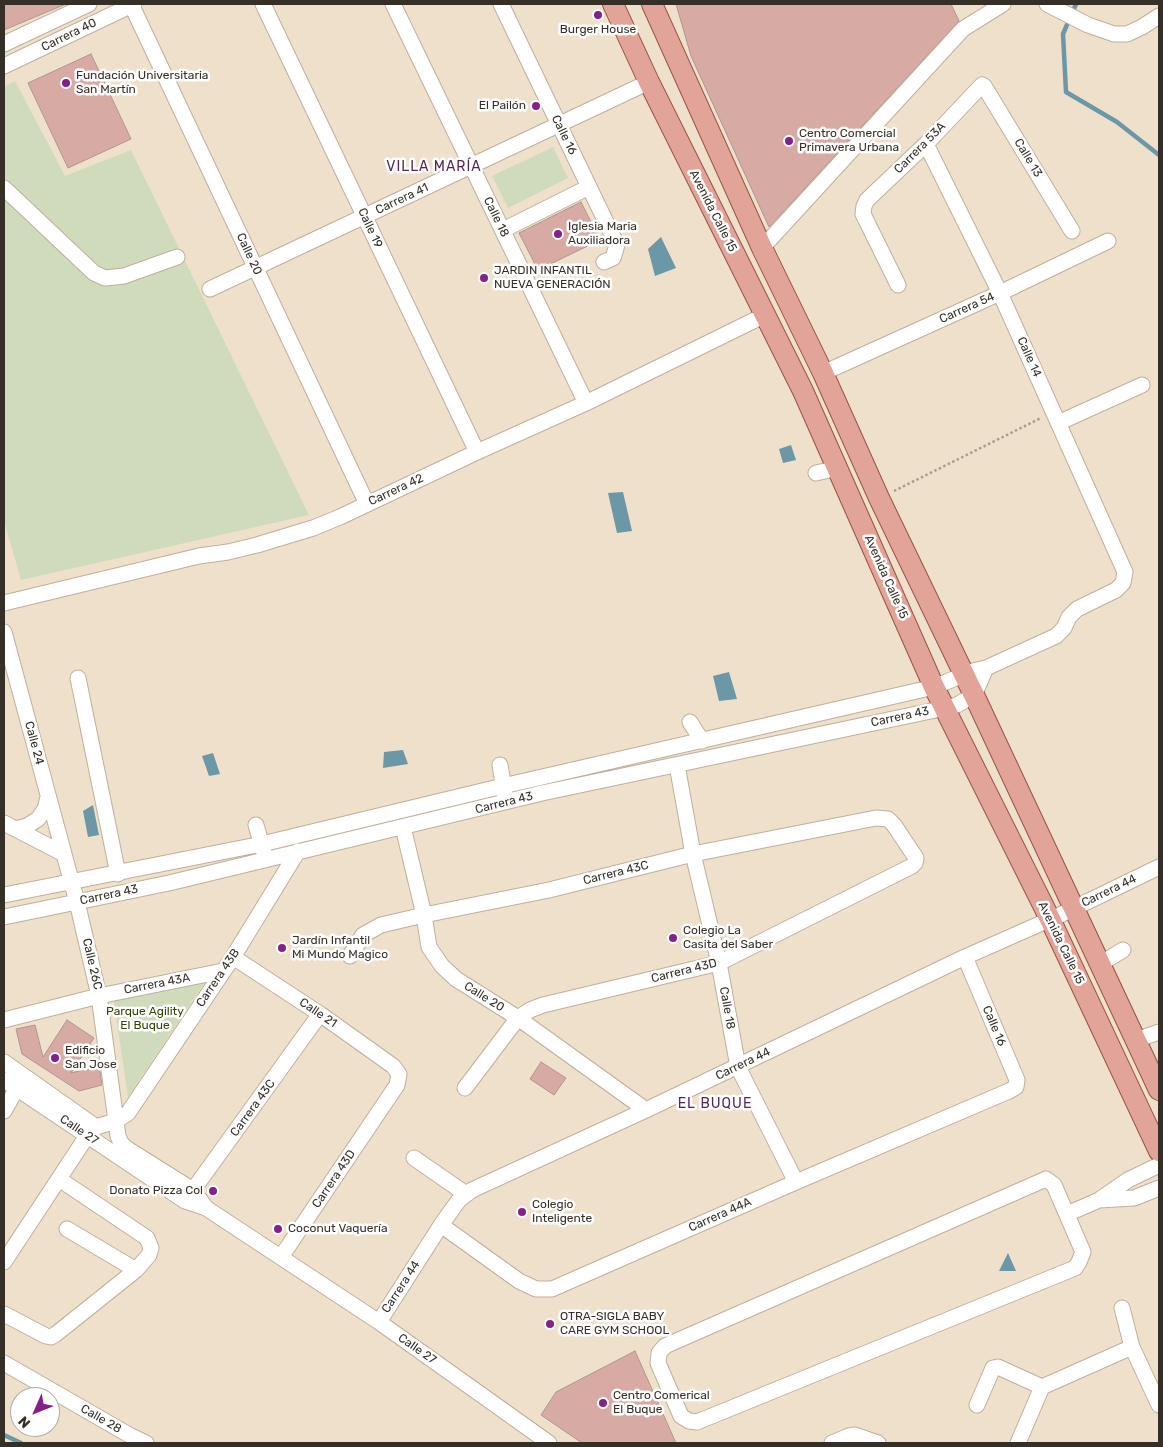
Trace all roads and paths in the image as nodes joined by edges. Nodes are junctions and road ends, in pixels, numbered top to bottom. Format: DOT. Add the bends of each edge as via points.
graph roads {
  1 [pos="89,4"];
  2 [pos="132,4"];
  3 [pos="263,4"];
  4 [pos="393,4"];
  5 [pos="501,4"];
  6 [pos="613,4"];
  7 [pos="652,4"];
  8 [pos="1003,4"];
  9 [pos="1051,6"];
  10 [pos="1159,16"];
  11 [pos="4,44"];
  12 [pos="4,66"];
  13 [pos="649,82"];
  14 [pos="984,86"];
  15 [pos="560,125"];
  16 [pos="926,144"];
  17 [pos="472,166"];
  18 [pos="590,187"];
  19 [pos="4,188"];
  20 [pos="364,216"];
  21 [pos="503,230"];
  22 [pos="1072,231"];
  23 [pos="1108,241"];
  24 [pos="762,248"];
  25 [pos="177,257"];
  26 [pos="604,262"];
  27 [pos="255,268"];
  28 [pos="898,285"];
  29 [pos="210,289"];
  30 [pos="1000,294"];
  31 [pos="765,315"];
  32 [pos="823,373"];
  33 [pos="1142,385"];
  34 [pos="586,403"];
  35 [pos="1056,418"];
  36 [pos="477,452"];
  37 [pos="838,468"];
  38 [pos="816,473"];
  39 [pos="879,498"];
  40 [pos="367,504"];
  41 [pos="1125,572"];
  42 [pos="4,603"];
  43 [pos="4,632"];
  44 [pos="986,668"];
  45 [pos="964,673"];
  46 [pos="78,678"];
  47 [pos="934,687"];
  48 [pos="974,694"];
  49 [pos="945,708"];
  50 [pos="690,722"];
  51 [pos="702,741"];
  52 [pos="500,765"];
  53 [pos="677,765"];
  54 [pos="503,786"];
  55 [pos="48,797"];
  56 [pos="506,802"];
  57 [pos="256,825"];
  58 [pos="10,826"];
  59 [pos="403,827"];
  60 [pos="262,844"];
  61 [pos="298,851"];
  62 [pos="64,854"];
  63 [pos="693,854"];
  64 [pos="916,858"];
  65 [pos="266,860"];
  66 [pos="1159,867"];
  67 [pos="118,874"];
  68 [pos="70,882"];
  69 [pos="4,895"];
  70 [pos="77,902"];
  71 [pos="1074,908"];
  72 [pos="424,915"];
  73 [pos="4,917"];
  74 [pos="1050,919"];
  75 [pos="1122,950"];
  76 [pos="350,956"];
  77 [pos="965,957"];
  78 [pos="233,958"];
  79 [pos="719,963"];
  80 [pos="1100,964"];
  81 [pos="223,971"];
  82 [pos="99,996"];
  83 [pos="320,1014"];
  84 [pos="518,1018"];
  85 [pos="4,1020"];
  86 [pos="1159,1032"];
  87 [pos="1136,1040"];
  88 [pos="4,1062"];
  89 [pos="738,1067"];
  90 [pos="399,1074"];
  91 [pos="4,1080"];
  92 [pos="17,1088"];
  93 [pos="465,1088"];
  94 [pos="1159,1090"];
  95 [pos="1009,1091"];
  96 [pos="646,1110"];
  97 [pos="4,1111"];
  98 [pos="116,1121"];
  99 [pos="91,1132"];
  100 [pos="121,1142"];
  101 [pos="1159,1151"];
  102 [pos="414,1158"];
  103 [pos="1159,1165"];
  104 [pos="59,1179"];
  105 [pos="796,1182"];
  106 [pos="1159,1188"];
  107 [pos="466,1194"];
  108 [pos="189,1196"];
  109 [pos="1099,1200"];
  110 [pos="1067,1214"];
  111 [pos="441,1225"];
  112 [pos="67,1228"];
  113 [pos="281,1257"];
  114 [pos="4,1262"];
  115 [pos="136,1270"];
  116 [pos="1122,1308"];
  117 [pos="4,1314"];
  118 [pos="379,1322"];
  119 [pos="1132,1347"];
  120 [pos="4,1363"];
  121 [pos="1042,1387"];
  122 [pos="977,1404"];
  123 [pos="1159,1405"];
  124 [pos="146,1443"];
  125 [pos="550,1443"];
  126 [pos="832,1443"];
  127 [pos="878,1443"];
  128 [pos="1018,1443"];
  1 -- 11 [label="street, Carrera 40"];
  2 -- 12 [label="street, Carrera 40"];
  2 -- 27 [label="street, Calle 20"];
  3 -- 20 [label="street, Calle 19"];
  4 -- 17 [label="street, Calle 18"];
  5 -- 15 [label="street, Calle 16"];
  6 -- 13 [label="main road, Avenida Calle 15"];
  7 -- 24 [label="main road"];
  8 -- 24 [label="street" via="964,29"];
  9 -- 10 [label="street" via="1114,34 1127,34"];
  13 -- 15 [label="street, Carrera 41"];
  13 -- 31 [label="main road, Avenida Calle 15"];
  14 -- 16 [label="street, Carrera 53A" via="980,86"];
  14 -- 22 [label="street, Calle 13"];
  15 -- 17 [label="street, Carrera 41"];
  15 -- 18 [label="street, Calle 16"];
  16 -- 28 [label="street, Carrera 53A" via="864,206 863,214"];
  16 -- 30 [label="street, Calle 14"];
  17 -- 20 [label="street, Carrera 41"];
  17 -- 21 [label="street, Calle 18"];
  18 -- 21 [label="street"];
  18 -- 26 [label="street, Calle 16" via="617,245 613,258"];
  19 -- 25 [label="street" via="94,273 105,278 124,276"];
  20 -- 27 [label="street, Carrera 41"];
  20 -- 36 [label="street, Calle 19"];
  21 -- 34 [label="street, Calle 18"];
  23 -- 30 [label="street, Carrera 54"];
  24 -- 32 [label="main road"];
  27 -- 29 [label="street, Carrera 41"];
  27 -- 40 [label="street, Calle 20"];
  30 -- 32 [label="street, Carrera 54"];
  30 -- 35 [label="street, Calle 14"];
  31 -- 34 [label="street, Carrera 42"];
  31 -- 37 [label="main road, Avenida Calle 15"];
  32 -- 39 [label="main road"];
  33 -- 35 [label="street"];
  34 -- 36 [label="street, Carrera 42"];
  35 -- 39 [label="path"];
  35 -- 41 [label="street, Calle 14"];
  36 -- 40 [label="street, Carrera 42"];
  37 -- 38 [label="street"];
  37 -- 47 [label="main road, Avenida Calle 15"];
  39 -- 45 [label="main road"];
  40 -- 42 [label="street, Carrera 42" via="313,528 257,545"];
  41 -- 44 [label="street, Carrera 43" via="1116,590 1077,609 1056,636"];
  43 -- 55 [label="street, Calle 24"];
  44 -- 45 [label="street, Carrera 43"];
  44 -- 48 [label="street"];
  45 -- 47 [label="street, Carrera 43"];
  45 -- 48 [label="main road"];
  46 -- 67 [label="street"];
  47 -- 49 [label="main road, Avenida Calle 15"];
  47 -- 51 [label="street, Carrera 43"];
  48 -- 49 [label="street, Carrera 43" via="957,705"];
  48 -- 71 [label="main road"];
  49 -- 53 [label="street, Carrera 43"];
  49 -- 74 [label="main road, Avenida Calle 15"];
  50 -- 51 [label="street"];
  51 -- 54 [label="street, Carrera 43"];
  52 -- 54 [label="street"];
  53 -- 56 [label="street, Carrera 43"];
  53 -- 63 [label="street, Calle 18"];
  54 -- 56 [label="street"];
  54 -- 60 [label="street, Carrera 43"];
  55 -- 58 [label="street" via="38,819 28,826"];
  55 -- 62 [label="street, Calle 24"];
  56 -- 59 [label="street, Carrera 43"];
  57 -- 60 [label="street"];
  58 -- 62 [label="street"];
  59 -- 61 [label="street, Carrera 43"];
  59 -- 72 [label="street, Calle 20"];
  60 -- 65 [label="street"];
  60 -- 67 [label="street, Carrera 43"];
  61 -- 65 [label="street, Carrera 43"];
  61 -- 78 [label="street, Carrera 43B"];
  62 -- 68 [label="street, Calle 26C"];
  63 -- 64 [label="street, Carrera 43C" via="876,818 888,819"];
  63 -- 72 [label="street, Carrera 43C" via="549,890"];
  63 -- 79 [label="street, Calle 18"];
  64 -- 79 [label="street, Carrera 43D" via="912,866"];
  65 -- 70 [label="street, Carrera 43"];
  66 -- 71 [label="street, Carrera 44"];
  67 -- 68 [label="street, Carrera 43"];
  68 -- 69 [label="street, Carrera 43"];
  68 -- 70 [label="street, Calle 26C"];
  70 -- 73 [label="street, Carrera 43"];
  70 -- 82 [label="street, Calle 26C"];
  71 -- 74 [label="street, Carrera 44"];
  71 -- 80 [label="main road"];
  72 -- 76 [label="street, Carrera 43C" via="369,931"];
  72 -- 84 [label="street, Calle 20" via="429,948 442,966 456,979"];
  74 -- 77 [label="street, Carrera 44"];
  74 -- 101 [label="main road, Avenida Calle 15"];
  75 -- 80 [label="street"];
  77 -- 89 [label="street, Carrera 44"];
  77 -- 95 [label="street, Calle 16" via="1017,1080 1016,1087"];
  78 -- 81 [label="street, Carrera 43B"];
  78 -- 83 [label="street, Calle 21"];
  79 -- 84 [label="street, Carrera 43D" via="543,1004"];
  79 -- 89 [label="street, Calle 18"];
  80 -- 87 [label="main road"];
  81 -- 82 [label="street, Carrera 43A"];
  81 -- 98 [label="street, Carrera 43B" via="128,1113"];
  82 -- 85 [label="street, Carrera 43A"];
  82 -- 98 [label="street, Calle 26C"];
  83 -- 90 [label="street, Calle 21" via="394,1066"];
  83 -- 108 [label="street, Carrera 43C"];
  84 -- 93 [label="street, Carrera 43D"];
  84 -- 96 [label="street, Calle 20"];
  86 -- 87 [label="street"];
  87 -- 94 [label="main road"];
  88 -- 99 [label="street, Calle 27"];
  89 -- 96 [label="street, Carrera 44"];
  89 -- 105 [label="street, Calle 18"];
  90 -- 113 [label="street, Carrera 43D" via="397,1085"];
  91 -- 92 [label="street, Calle 27"];
  92 -- 97 [label="street"];
  92 -- 99 [label="street, Calle 27"];
  95 -- 105 [label="street, Carrera 44A"];
  96 -- 107 [label="street, Carrera 44"];
  98 -- 99 [label="street, Carrera 43B"];
  98 -- 100 [label="street, Calle 26C"];
  99 -- 104 [label="street"];
  99 -- 108 [label="street, Calle 27"];
  100 -- 108 [label="street, Calle 27"];
  102 -- 107 [label="street"];
  103 -- 109 [label="street" via="1128,1180"];
  104 -- 114 [label="street"];
  104 -- 115 [label="street" via="147,1238 152,1248 150,1255"];
  105 -- 111 [label="street, Carrera 44A" via="552,1289 536,1289 519,1281"];
  106 -- 109 [label="street" via="1134,1198"];
  107 -- 111 [label="street, Carrera 44"];
  108 -- 113 [label="street, Calle 27"];
  109 -- 110 [label="street"];
  110 -- 110 [label="street" via="1054,1185 1046,1179 665,1346 658,1353 658,1363 681,1416 697,1422 1075,1268 1083,1252"];
  111 -- 118 [label="street, Carrera 44"];
  112 -- 115 [label="street"];
  113 -- 118 [label="street, Calle 27"];
  115 -- 117 [label="street" via="51,1336"];
  116 -- 119 [label="street"];
  118 -- 125 [label="street, Calle 27"];
  119 -- 121 [label="street"];
  119 -- 123 [label="street"];
  120 -- 124 [label="street, Calle 28"];
  121 -- 122 [label="street" via="998,1367 992,1368"];
  121 -- 128 [label="street"];
  126 -- 127 [label="street" via="855,1435"];
}
